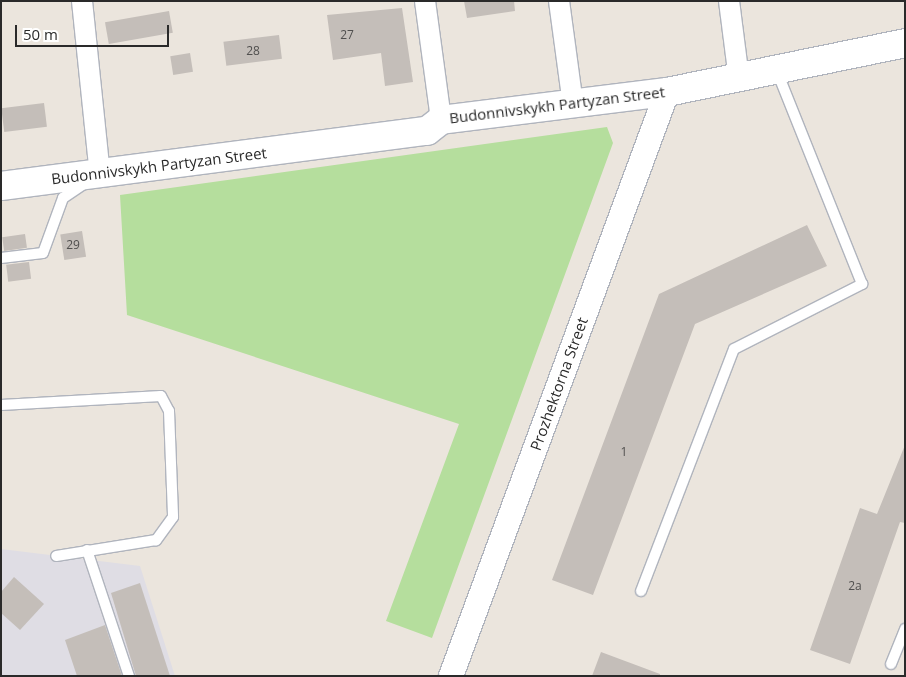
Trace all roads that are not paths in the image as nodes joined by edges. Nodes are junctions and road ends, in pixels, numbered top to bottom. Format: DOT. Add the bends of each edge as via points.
graph roads {
  1 [pos="82,1"];
  2 [pos="425,1"];
  3 [pos="559,1"];
  4 [pos="729,1"];
  5 [pos="905,43"];
  6 [pos="777,71"];
  7 [pos="739,79"];
  8 [pos="667,92"];
  9 [pos="573,104"];
  10 [pos="441,120"];
  11 [pos="100,174"];
  12 [pos="1,186"];
  13 [pos="1,258"];
  14 [pos="1,405"];
  15 [pos="87,550"];
  16 [pos="56,556"];
  17 [pos="641,591"];
  18 [pos="905,629"];
  19 [pos="891,664"];
  20 [pos="129,676"];
  21 [pos="450,676"];
  1 -- 11 [label="street"];
  2 -- 10 [label="street"];
  3 -- 9 [label="street"];
  4 -- 7 [label="street"];
  5 -- 6 [label="main road, Budonnivskykh Partyzan Street"];
  6 -- 7 [label="main road, Budonnivskykh Partyzan Street"];
  6 -- 17 [label="lane" via="862,284 734,349"];
  7 -- 8 [label="main road, Budonnivskykh Partyzan Street"];
  8 -- 9 [label="main road, Budonnivskykh Partyzan Street"];
  8 -- 21 [label="street, Prozhektorna Street"];
  9 -- 10 [label="main road, Budonnivskykh Partyzan Street"];
  10 -- 11 [label="main road, Budonnivskykh Partyzan Street" via="427,131"];
  11 -- 12 [label="main road, Budonnivskykh Partyzan Street"];
  11 -- 13 [label="lane" via="63,198 43,253"];
  14 -- 15 [label="lane" via="161,396 169,411 173,517 156,540"];
  15 -- 16 [label="lane"];
  15 -- 20 [label="lane"];
  18 -- 19 [label="lane"];
}
